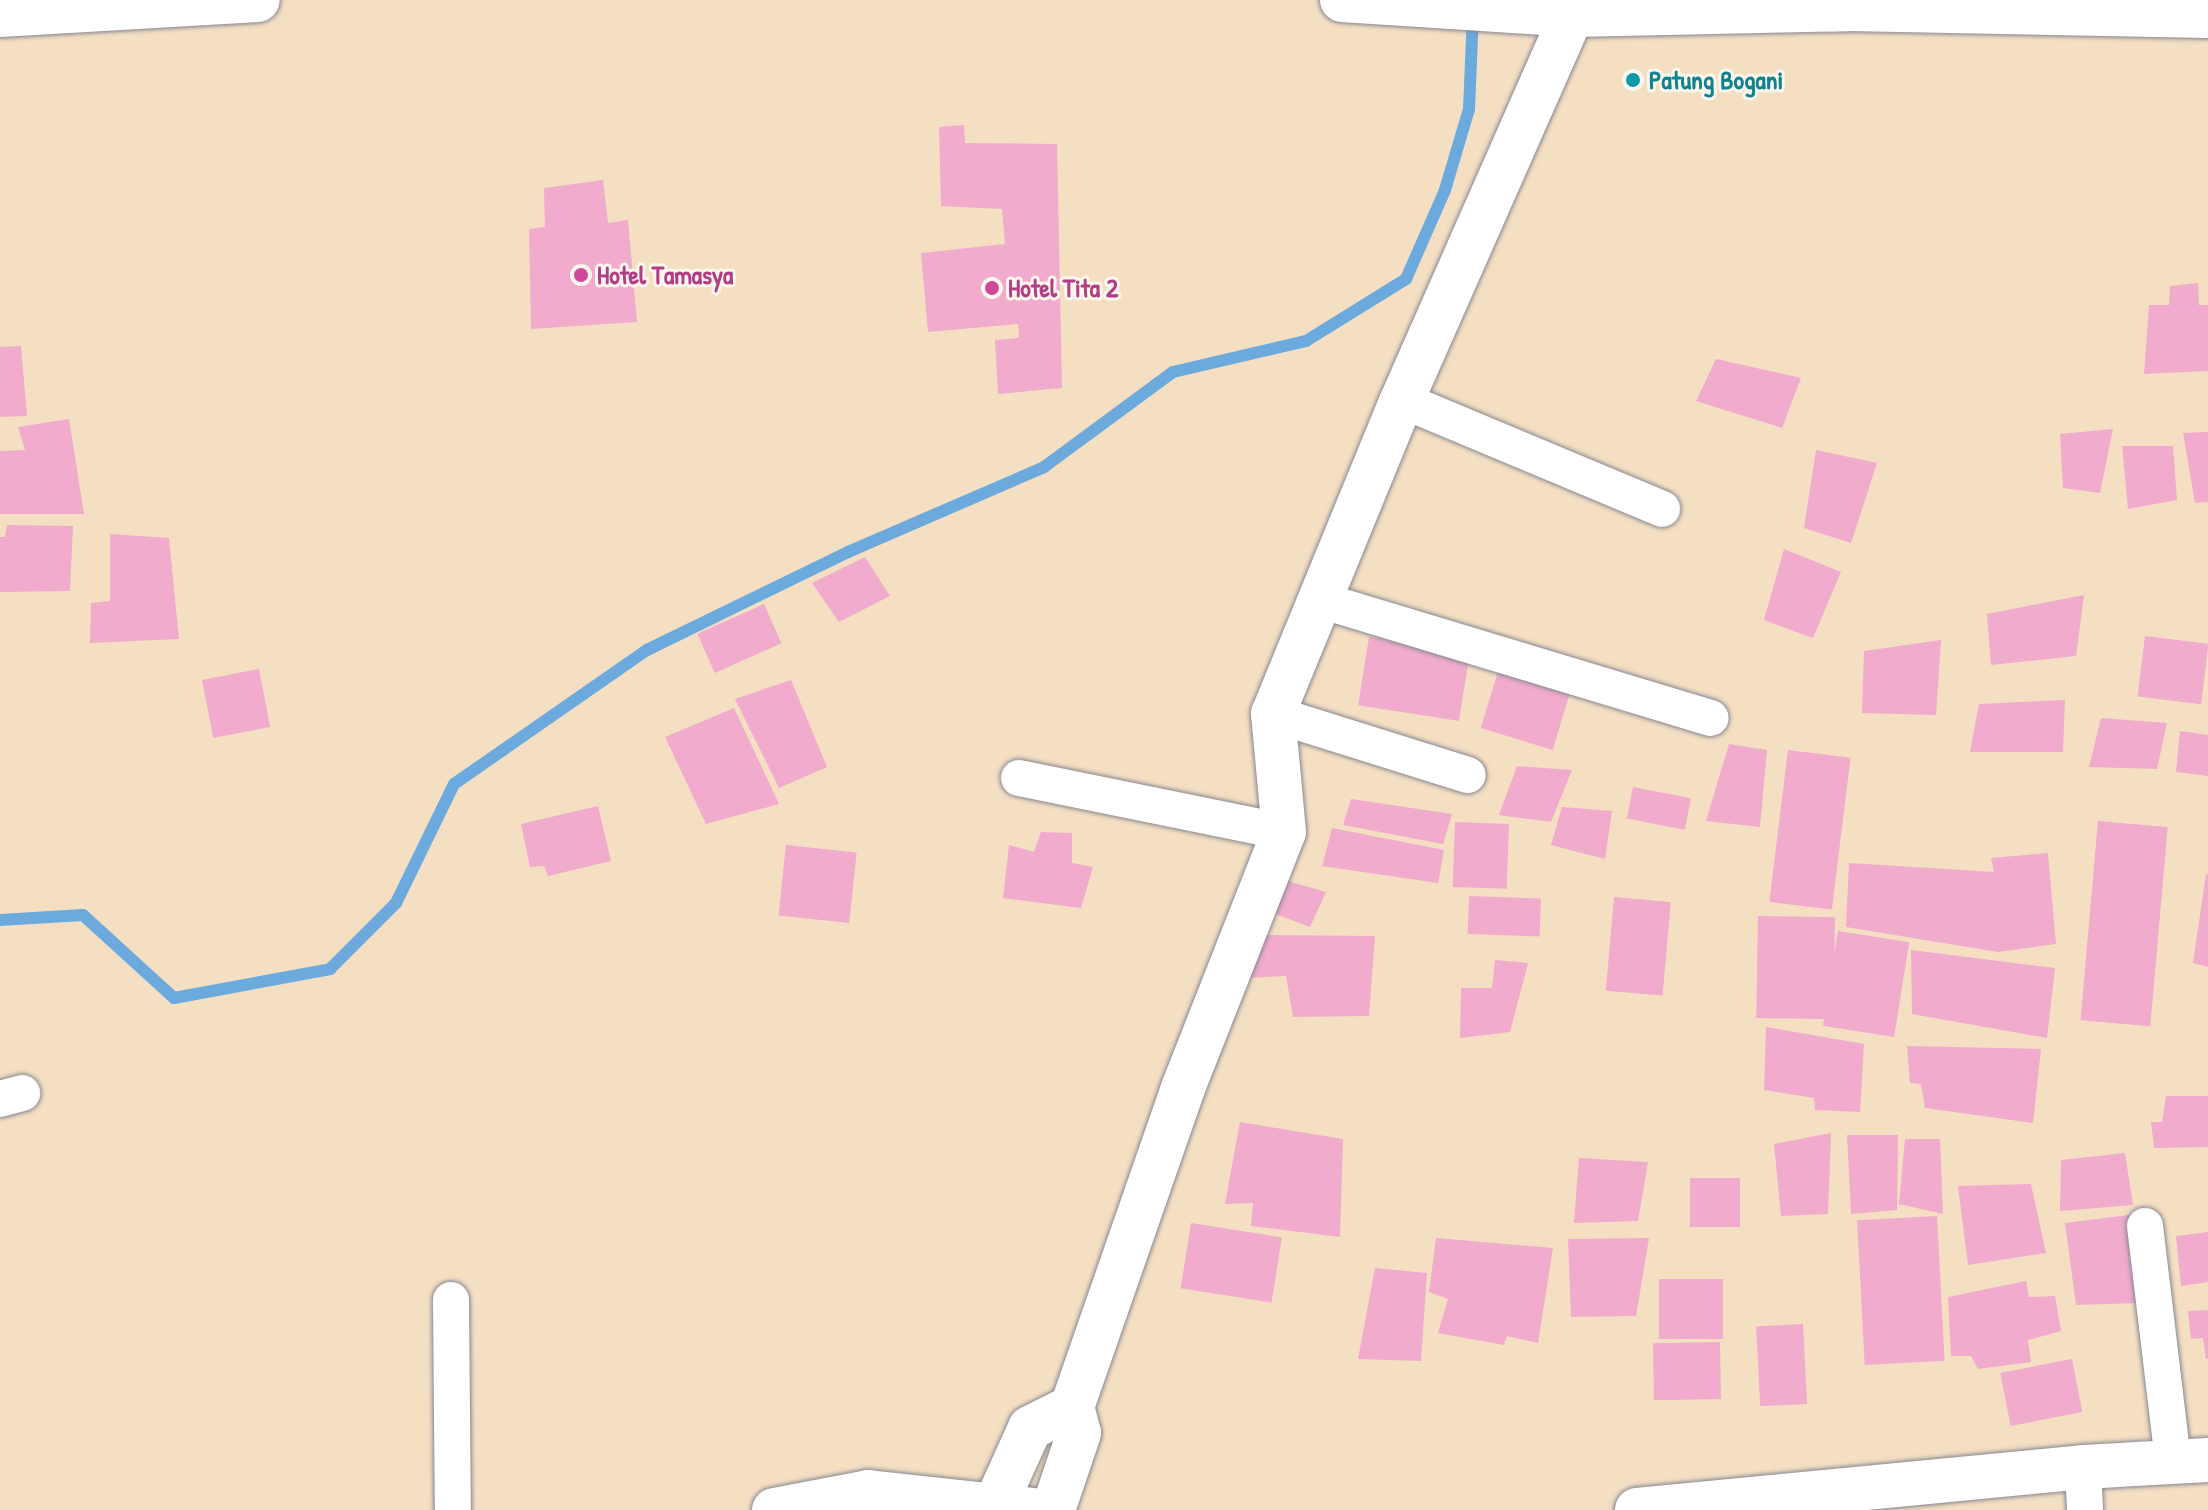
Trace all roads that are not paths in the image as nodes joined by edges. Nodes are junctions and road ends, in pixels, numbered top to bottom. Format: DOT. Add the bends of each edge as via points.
graph roads {
  1 [pos="258,0"];
  2 [pos="1342,0"];
  3 [pos="2067,6"];
  4 [pos="0,15"];
  5 [pos="1572,15"];
  6 [pos="2208,16"];
  7 [pos="1402,400"];
  8 [pos="1662,509"];
  9 [pos="1320,600"];
  10 [pos="1273,714"];
  11 [pos="1711,718"];
  12 [pos="1468,775"];
  13 [pos="1019,778"];
  14 [pos="1284,832"];
  15 [pos="2145,1226"];
  16 [pos="451,1300"];
  17 [pos="1072,1407"];
  18 [pos="2191,1461"];
  19 [pos="2083,1467"];
  20 [pos="1008,1508"];
  21 [pos="453,1510"];
  22 [pos="774,1510"];
  23 [pos="1053,1510"];
  24 [pos="1637,1510"];
  25 [pos="2085,1510"];
  1 -- 4 [label="main road"];
  2 -- 5 [label="main road" via="1527,8"];
  3 -- 5 [label="main road"];
  3 -- 6 [label="main road"];
  5 -- 7 [label="main road"];
  7 -- 8 [label="street"];
  7 -- 9 [label="main road"];
  9 -- 10 [label="main road"];
  9 -- 11 [label="street"];
  10 -- 12 [label="street"];
  10 -- 14 [label="main road"];
  13 -- 14 [label="street"];
  14 -- 17 [label="main road" via="1183,1088"];
  15 -- 18 [label="street"];
  16 -- 21 [label="street"];
  17 -- 20 [label="main road" via="1030,1428"];
  17 -- 23 [label="main road" via="1079,1433"];
  18 -- 19 [label="main road"];
  19 -- 24 [label="main road"];
  19 -- 25 [label="street"];
  20 -- 22 [label="main road" via="868,1492"];
}
